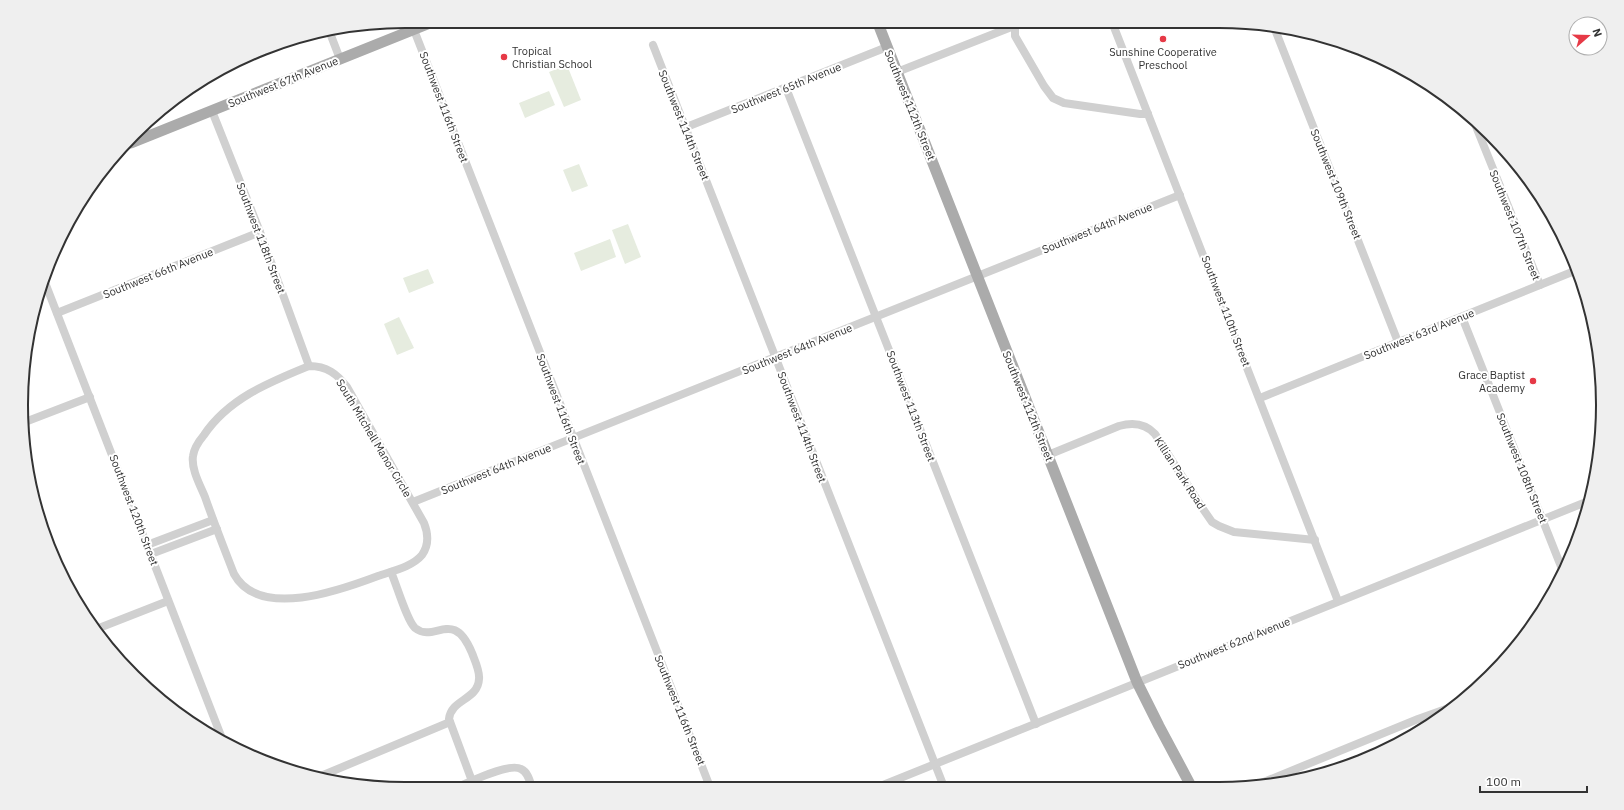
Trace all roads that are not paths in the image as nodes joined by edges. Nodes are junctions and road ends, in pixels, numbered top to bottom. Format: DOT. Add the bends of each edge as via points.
graph roads {
  1 [pos="419,28"];
  2 [pos="879,28"];
  3 [pos="1005,28"];
  4 [pos="1015,28"];
  5 [pos="1114,28"];
  6 [pos="414,30"];
  7 [pos="1276,32"];
  8 [pos="330,35"];
  9 [pos="652,45"];
  10 [pos="887,47"];
  11 [pos="340,59"];
  12 [pos="897,72"];
  13 [pos="786,88"];
  14 [pos="212,111"];
  15 [pos="1148,114"];
  16 [pos="684,128"];
  17 [pos="1478,131"];
  18 [pos="135,141"];
  19 [pos="1180,195"];
  20 [pos="260,232"];
  21 [pos="1571,272"];
  22 [pos="977,276"];
  23 [pos="1540,285"];
  24 [pos="47,287"];
  25 [pos="57,313"];
  26 [pos="876,317"];
  27 [pos="1462,317"];
  28 [pos="1398,342"];
  29 [pos="775,357"];
  30 [pos="310,366"];
  31 [pos="90,397"];
  32 [pos="1260,398"];
  33 [pos="29,421"];
  34 [pos="573,439"];
  35 [pos="1048,455"];
  36 [pos="413,502"];
  37 [pos="1583,503"];
  38 [pos="213,520"];
  39 [pos="1543,520"];
  40 [pos="217,528"];
  41 [pos="1315,540"];
  42 [pos="147,545"];
  43 [pos="151,554"];
  44 [pos="1560,564"];
  45 [pos="391,572"];
  46 [pos="168,600"];
  47 [pos="1338,601"];
  48 [pos="101,627"];
  49 [pos="1137,682"];
  50 [pos="1435,713"];
  51 [pos="450,722"];
  52 [pos="1036,724"];
  53 [pos="220,733"];
  54 [pos="935,764"];
  55 [pos="326,774"];
  56 [pos="1273,778"];
  57 [pos="472,781"];
  58 [pos="530,782"];
  59 [pos="708,782"];
  60 [pos="890,782"];
  61 [pos="942,782"];
  62 [pos="1189,782"];
  1 -- 6 [label="main road, Southwest 67th Avenue"];
  2 -- 10 [label="main road, Southwest 112th Street"];
  3 -- 12 [label="street"];
  4 -- 15 [label="street" via="1016,36 1053,98 1064,103"];
  5 -- 15 [label="street, Southwest 110th Street"];
  6 -- 11 [label="main road, Southwest 67th Avenue"];
  6 -- 34 [label="street, Southwest 116th Street"];
  7 -- 28 [label="street, Southwest 109th Street"];
  8 -- 11 [label="street"];
  9 -- 16 [label="street, Southwest 114th Street"];
  10 -- 12 [label="main road, Southwest 112th Street"];
  10 -- 13 [label="street, Southwest 65th Avenue"];
  11 -- 14 [label="main road, Southwest 67th Avenue"];
  12 -- 22 [label="main road, Southwest 112th Street"];
  13 -- 16 [label="street, Southwest 65th Avenue"];
  13 -- 26 [label="street, Southwest 113th Street"];
  14 -- 18 [label="main road, Southwest 67th Avenue"];
  14 -- 20 [label="street, Southwest 118th Street"];
  15 -- 19 [label="street, Southwest 110th Street"];
  16 -- 29 [label="street, Southwest 114th Street"];
  17 -- 23 [label="street, Southwest 107th Street"];
  19 -- 22 [label="street, Southwest 64th Avenue"];
  19 -- 32 [label="street, Southwest 110th Street"];
  20 -- 25 [label="street, Southwest 66th Avenue"];
  20 -- 30 [label="street, Southwest 118th Street"];
  21 -- 23 [label="street, Southwest 63rd Avenue"];
  22 -- 26 [label="street, Southwest 64th Avenue"];
  22 -- 35 [label="main road, Southwest 112th Street"];
  23 -- 27 [label="street, Southwest 63rd Avenue"];
  24 -- 25 [label="street, Southwest 120th Street"];
  25 -- 31 [label="street, Southwest 120th Street"];
  26 -- 29 [label="street, Southwest 64th Avenue"];
  26 -- 52 [label="street, Southwest 113th Street"];
  27 -- 28 [label="street, Southwest 63rd Avenue"];
  27 -- 39 [label="street, Southwest 108th Street"];
  28 -- 32 [label="street, Southwest 63rd Avenue"];
  29 -- 34 [label="street, Southwest 64th Avenue"];
  29 -- 54 [label="street, Southwest 114th Street"];
  30 -- 36 [label="street, South Mitchell Manor Circle" via="325,368 340,378 347,387"];
  30 -- 38 [label="street, South Mitchell Manor Circle" via="250,393 218,418 194,450 194,466"];
  31 -- 33 [label="street"];
  31 -- 42 [label="street, Southwest 120th Street"];
  32 -- 41 [label="street, Southwest 110th Street"];
  34 -- 36 [label="street, Southwest 64th Avenue"];
  34 -- 59 [label="street, Southwest 116th Street"];
  35 -- 41 [label="street, Killian Park Road" via="1119,426 1141,424 1155,434 1212,522 1234,532"];
  35 -- 49 [label="main road, Southwest 112th Street"];
  36 -- 45 [label="street, South Mitchell Manor Circle" via="426,530 426,548 418,559"];
  37 -- 39 [label="street, Southwest 62nd Avenue"];
  38 -- 40 [label="street, South Mitchell Manor Circle"];
  38 -- 42 [label="street"];
  39 -- 44 [label="street, Southwest 108th Street"];
  39 -- 47 [label="street, Southwest 62nd Avenue"];
  40 -- 43 [label="street"];
  40 -- 45 [label="street, South Mitchell Manor Circle" via="238,581 259,595 294,598 319,595"];
  41 -- 47 [label="street, Southwest 110th Street"];
  42 -- 43 [label="street, Southwest 120th Street"];
  43 -- 46 [label="street, Southwest 120th Street"];
  45 -- 51 [label="street" via="408,616 416,628 422,631 455,630 465,638 473,654 479,673 478,684 474,693 451,710"];
  46 -- 48 [label="street"];
  46 -- 53 [label="street, Southwest 120th Street"];
  47 -- 49 [label="street, Southwest 62nd Avenue"];
  49 -- 52 [label="street, Southwest 62nd Avenue"];
  49 -- 62 [label="main road, Southwest 112th Street"];
  50 -- 56 [label="street"];
  51 -- 55 [label="street"];
  51 -- 57 [label="street"];
  52 -- 54 [label="street, Southwest 62nd Avenue"];
  54 -- 60 [label="street, Southwest 62nd Avenue"];
  54 -- 61 [label="street, Southwest 114th Street"];
  57 -- 58 [label="street" via="507,768 521,768"];
}
